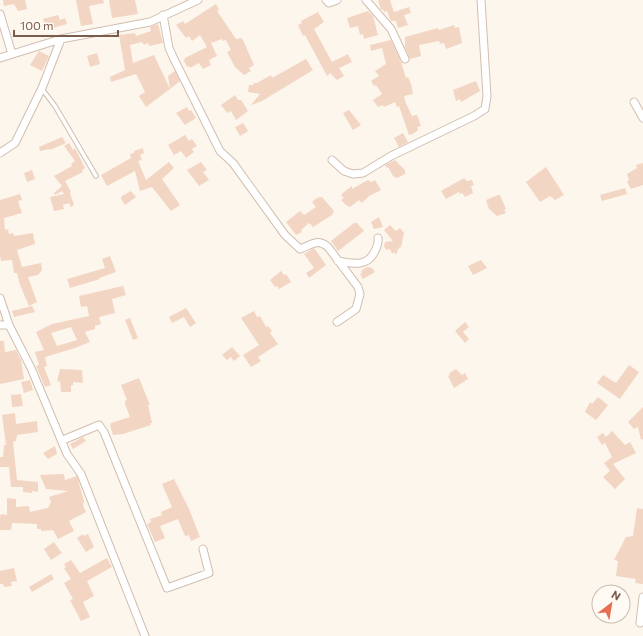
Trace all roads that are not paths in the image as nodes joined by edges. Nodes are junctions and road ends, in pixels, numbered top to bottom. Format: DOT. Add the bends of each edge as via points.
graph roads {
  1 [pos="198,0"];
  2 [pos="326,0"];
  3 [pos="337,0"];
  4 [pos="366,0"];
  5 [pos="481,0"];
  6 [pos="0,14"];
  7 [pos="163,15"];
  8 [pos="61,39"];
  9 [pos="12,54"];
  10 [pos="0,58"];
  11 [pos="405,59"];
  12 [pos="42,88"];
  13 [pos="634,102"];
  14 [pos="643,118"];
  15 [pos="0,153"];
  16 [pos="332,160"];
  17 [pos="96,176"];
  18 [pos="378,238"];
  19 [pos="338,261"];
  20 [pos="0,298"];
  21 [pos="337,322"];
  22 [pos="0,325"];
  23 [pos="9,325"];
  24 [pos="63,440"];
  25 [pos="203,549"];
  26 [pos="643,597"];
  27 [pos="640,623"];
  28 [pos="145,636"];
  1 -- 7 [label="street"];
  2 -- 3 [label="street"];
  4 -- 11 [label="street" via="391,29"];
  5 -- 16 [label="street" via="487,96 485,108 363,172 353,174 344,171"];
  6 -- 9 [label="street"];
  7 -- 8 [label="street" via="134,26"];
  7 -- 19 [label="street" via="169,48 220,151 233,163 296,247 300,249 314,242 322,242"];
  8 -- 9 [label="street"];
  8 -- 12 [label="street"];
  9 -- 10 [label="street"];
  12 -- 15 [label="street" via="15,143"];
  12 -- 17 [label="lane"];
  13 -- 14 [label="street"];
  18 -- 19 [label="street" via="371,258 363,263"];
  19 -- 21 [label="street" via="358,287 360,294 356,308"];
  20 -- 23 [label="street"];
  22 -- 23 [label="street"];
  23 -- 24 [label="street"];
  24 -- 25 [label="street" via="99,425 104,432 167,588 209,573"];
  24 -- 28 [label="street" via="67,454 82,474"];
  26 -- 27 [label="street"];
}
